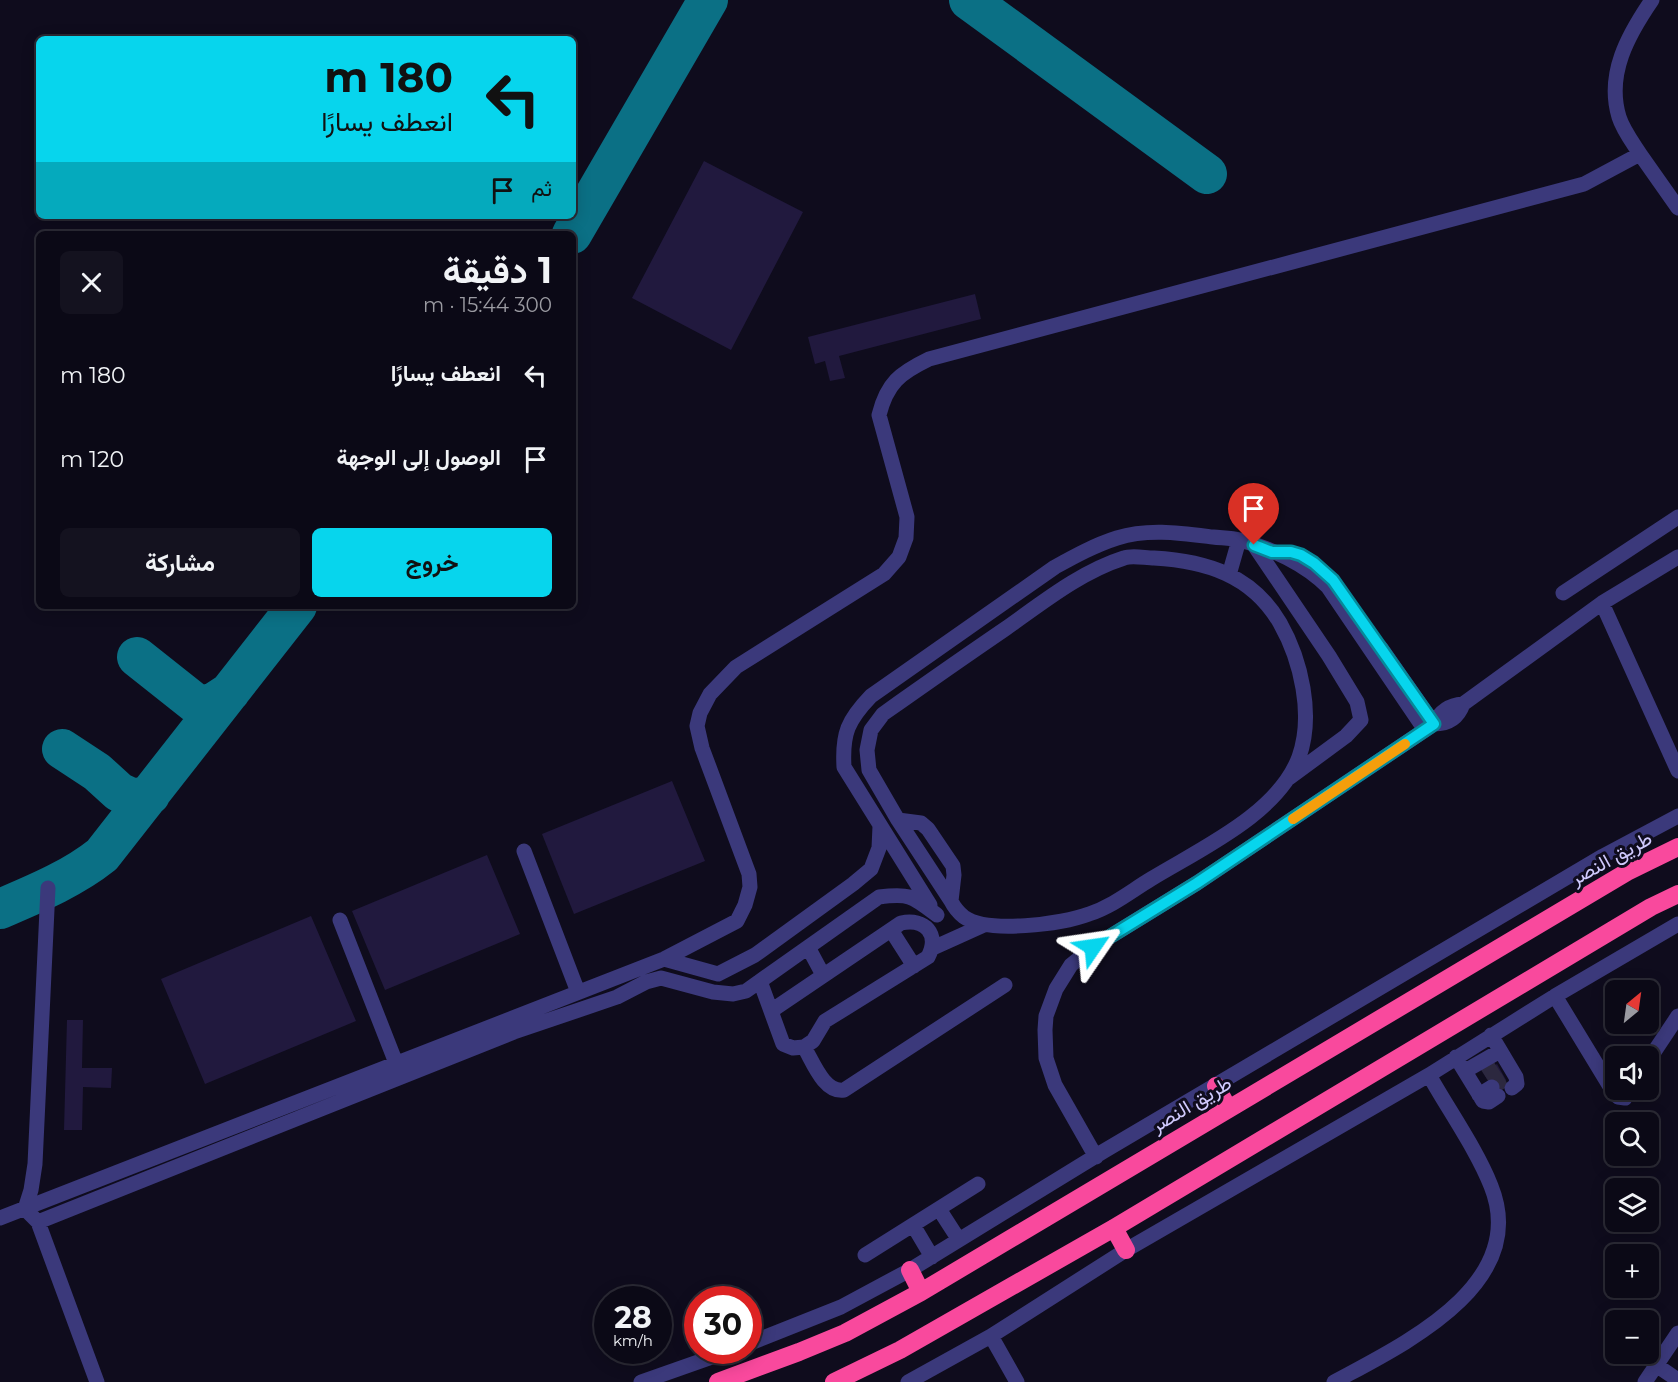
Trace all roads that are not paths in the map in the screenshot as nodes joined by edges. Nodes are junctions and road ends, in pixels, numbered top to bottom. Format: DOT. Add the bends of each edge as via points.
graph roads {
  1 [pos="1652,0"];
  2 [pos="1640,154"];
  3 [pos="1678,208"];
  4 [pos="1678,517"];
  5 [pos="1119,537"];
  6 [pos="1239,540"];
  7 [pos="1254,545"];
  8 [pos="1678,556"];
  9 [pos="1126,557"];
  10 [pos="1229,575"];
  11 [pos="1563,593"];
  12 [pos="1602,603"];
  13 [pos="957,635"];
  14 [pos="969,654"];
  15 [pos="1429,727"];
  16 [pos="1678,771"];
  17 [pos="1286,780"];
  18 [pos="882,793"];
  19 [pos="866,803"];
  20 [pos="1678,816"];
  21 [pos="898,820"];
  22 [pos="880,826"];
  23 [pos="1678,847"];
  24 [pos="524,851"];
  25 [pos="48,888"];
  26 [pos="1678,894"];
  27 [pos="952,904"];
  28 [pos="937,915"];
  29 [pos="340,920"];
  30 [pos="920,923"];
  31 [pos="1678,924"];
  32 [pos="984,925"];
  33 [pos="891,930"];
  34 [pos="808,947"];
  35 [pos="933,948"];
  36 [pos="664,959"];
  37 [pos="914,966"];
  38 [pos="823,975"];
  39 [pos="760,981"];
  40 [pos="1005,986"];
  41 [pos="578,992"];
  42 [pos="1555,996"];
  43 [pos="771,1011"];
  44 [pos="1678,1016"];
  45 [pos="1491,1035"];
  46 [pos="1658,1046"];
  47 [pos="804,1047"];
  48 [pos="1456,1057"];
  49 [pos="396,1063"];
  50 [pos="1429,1075"];
  51 [pos="1605,1079"];
  52 [pos="1216,1086"];
  53 [pos="1228,1108"];
  54 [pos="1096,1157"];
  55 [pos="978,1184"];
  56 [pos="25,1209"];
  57 [pos="939,1209"];
  58 [pos="0,1218"];
  59 [pos="38,1222"];
  60 [pos="913,1225"];
  61 [pos="1114,1228"];
  62 [pos="959,1240"];
  63 [pos="1126,1250"];
  64 [pos="865,1255"];
  65 [pos="932,1257"];
  66 [pos="910,1270"];
  67 [pos="921,1292"];
  68 [pos="1678,1333"];
  69 [pos="992,1336"];
  70 [pos="762,1338"];
  71 [pos="692,1364"];
  72 [pos="1656,1365"];
  73 [pos="1678,1380"];
  74 [pos="97,1382"];
  75 [pos="641,1382"];
  76 [pos="718,1382"];
  77 [pos="834,1382"];
  78 [pos="908,1382"];
  79 [pos="1017,1382"];
  80 [pos="1334,1382"];
  81 [pos="1645,1382"];
  1 -- 2 [label="street" via="1635,25 1615,77 1614,98 1620,120"];
  2 -- 3 [label="street"];
  2 -- 36 [label="street" via="1584,184 928,359 909,368 892,383 879,415 907,517 906,538 899,557 884,574 736,667 710,694 697,726 749,874 750,887 737,921"];
  4 -- 11 [label="street"];
  5 -- 6 [label="street" via="1153,532"];
  5 -- 9 [label="street"];
  5 -- 13 [label="street" via="1055,567"];
  6 -- 7 [label="street"];
  6 -- 10 [label="street"];
  7 -- 15 [label="street" via="1272,552 1301,555 1333,580"];
  7 -- 17 [label="street" via="1335,665 1357,702 1361,720 1346,736"];
  8 -- 12 [label="street"];
  9 -- 10 [label="street" via="1184,560"];
  9 -- 14 [label="street" via="1090,572"];
  10 -- 17 [label="street" via="1265,602 1291,644 1297,665 1306,718 1299,756"];
  12 -- 15 [label="street" via="1463,704 1445,709"];
  12 -- 16 [label="street"];
  13 -- 14 [label="street"];
  13 -- 19 [label="street" via="871,696 847,728 844,767"];
  14 -- 18 [label="street" via="883,714 871,730 869,770"];
  15 -- 54 [label="street" via="1071,965 1046,1016 1046,1058 1055,1085"];
  17 -- 32 [label="street" via="1252,816 1106,908 1044,924"];
  18 -- 19 [label="street"];
  18 -- 21 [label="street"];
  19 -- 22 [label="street"];
  20 -- 52 [label="street"];
  21 -- 27 [label="street"];
  21 -- 27 [label="street" via="921,823 953,866"];
  22 -- 28 [label="street"];
  22 -- 36 [label="street" via="879,848 871,869 755,955 718,974"];
  23 -- 53 [label="highway, طريق النصر" via="1627,872"];
  24 -- 41 [label="street"];
  25 -- 56 [label="street" via="35,1164"];
  26 -- 61 [label="highway"];
  27 -- 28 [label="street"];
  27 -- 32 [label="street" via="964,917"];
  28 -- 30 [label="street"];
  28 -- 34 [label="street" via="906,895 879,897"];
  29 -- 49 [label="street"];
  30 -- 33 [label="street" via="901,923"];
  30 -- 35 [label="street" via="928,929"];
  31 -- 42 [label="street"];
  32 -- 35 [label="street"];
  33 -- 37 [label="street"];
  33 -- 38 [label="street"];
  34 -- 38 [label="street"];
  34 -- 39 [label="street"];
  35 -- 37 [label="street" via="928,957"];
  36 -- 41 [label="street"];
  37 -- 47 [label="street" via="825,1021 813,1041"];
  38 -- 43 [label="street"];
  39 -- 43 [label="street"];
  39 -- 59 [label="street" via="733,994 661,978 646,982 617,997 514,1032"];
  40 -- 47 [label="street" via="844,1090 829,1087"];
  41 -- 49 [label="street"];
  42 -- 45 [label="street"];
  42 -- 51 [label="street"];
  43 -- 47 [label="street" via="783,1044"];
  44 -- 46 [label="street"];
  45 -- 48 [label="street"];
  45 -- 48 [label="street" via="1506,1070 1482,1085"];
  48 -- 50 [label="street"];
  49 -- 56 [label="street"];
  50 -- 63 [label="street"];
  50 -- 80 [label="street" via="1491,1187 1497,1210 1497,1239 1489,1264 1453,1309 1399,1346"];
  52 -- 53 [label="highway"];
  52 -- 54 [label="street"];
  53 -- 67 [label="highway, طريق النصر"];
  54 -- 62 [label="street"];
  55 -- 57 [label="street"];
  56 -- 58 [label="street"];
  56 -- 59 [label="street"];
  57 -- 60 [label="street"];
  57 -- 62 [label="street"];
  59 -- 74 [label="street"];
  60 -- 64 [label="street"];
  60 -- 65 [label="street"];
  61 -- 63 [label="highway"];
  61 -- 77 [label="highway" via="900,1350"];
  62 -- 65 [label="street"];
  63 -- 69 [label="street"];
  65 -- 66 [label="street"];
  66 -- 67 [label="highway"];
  66 -- 70 [label="street" via="841,1307"];
  67 -- 76 [label="highway, طريق النصر" via="845,1333"];
  68 -- 72 [label="street"];
  69 -- 78 [label="street"];
  69 -- 79 [label="street"];
  71 -- 75 [label="street"];
  72 -- 73 [label="street"];
  72 -- 81 [label="street"];
}
